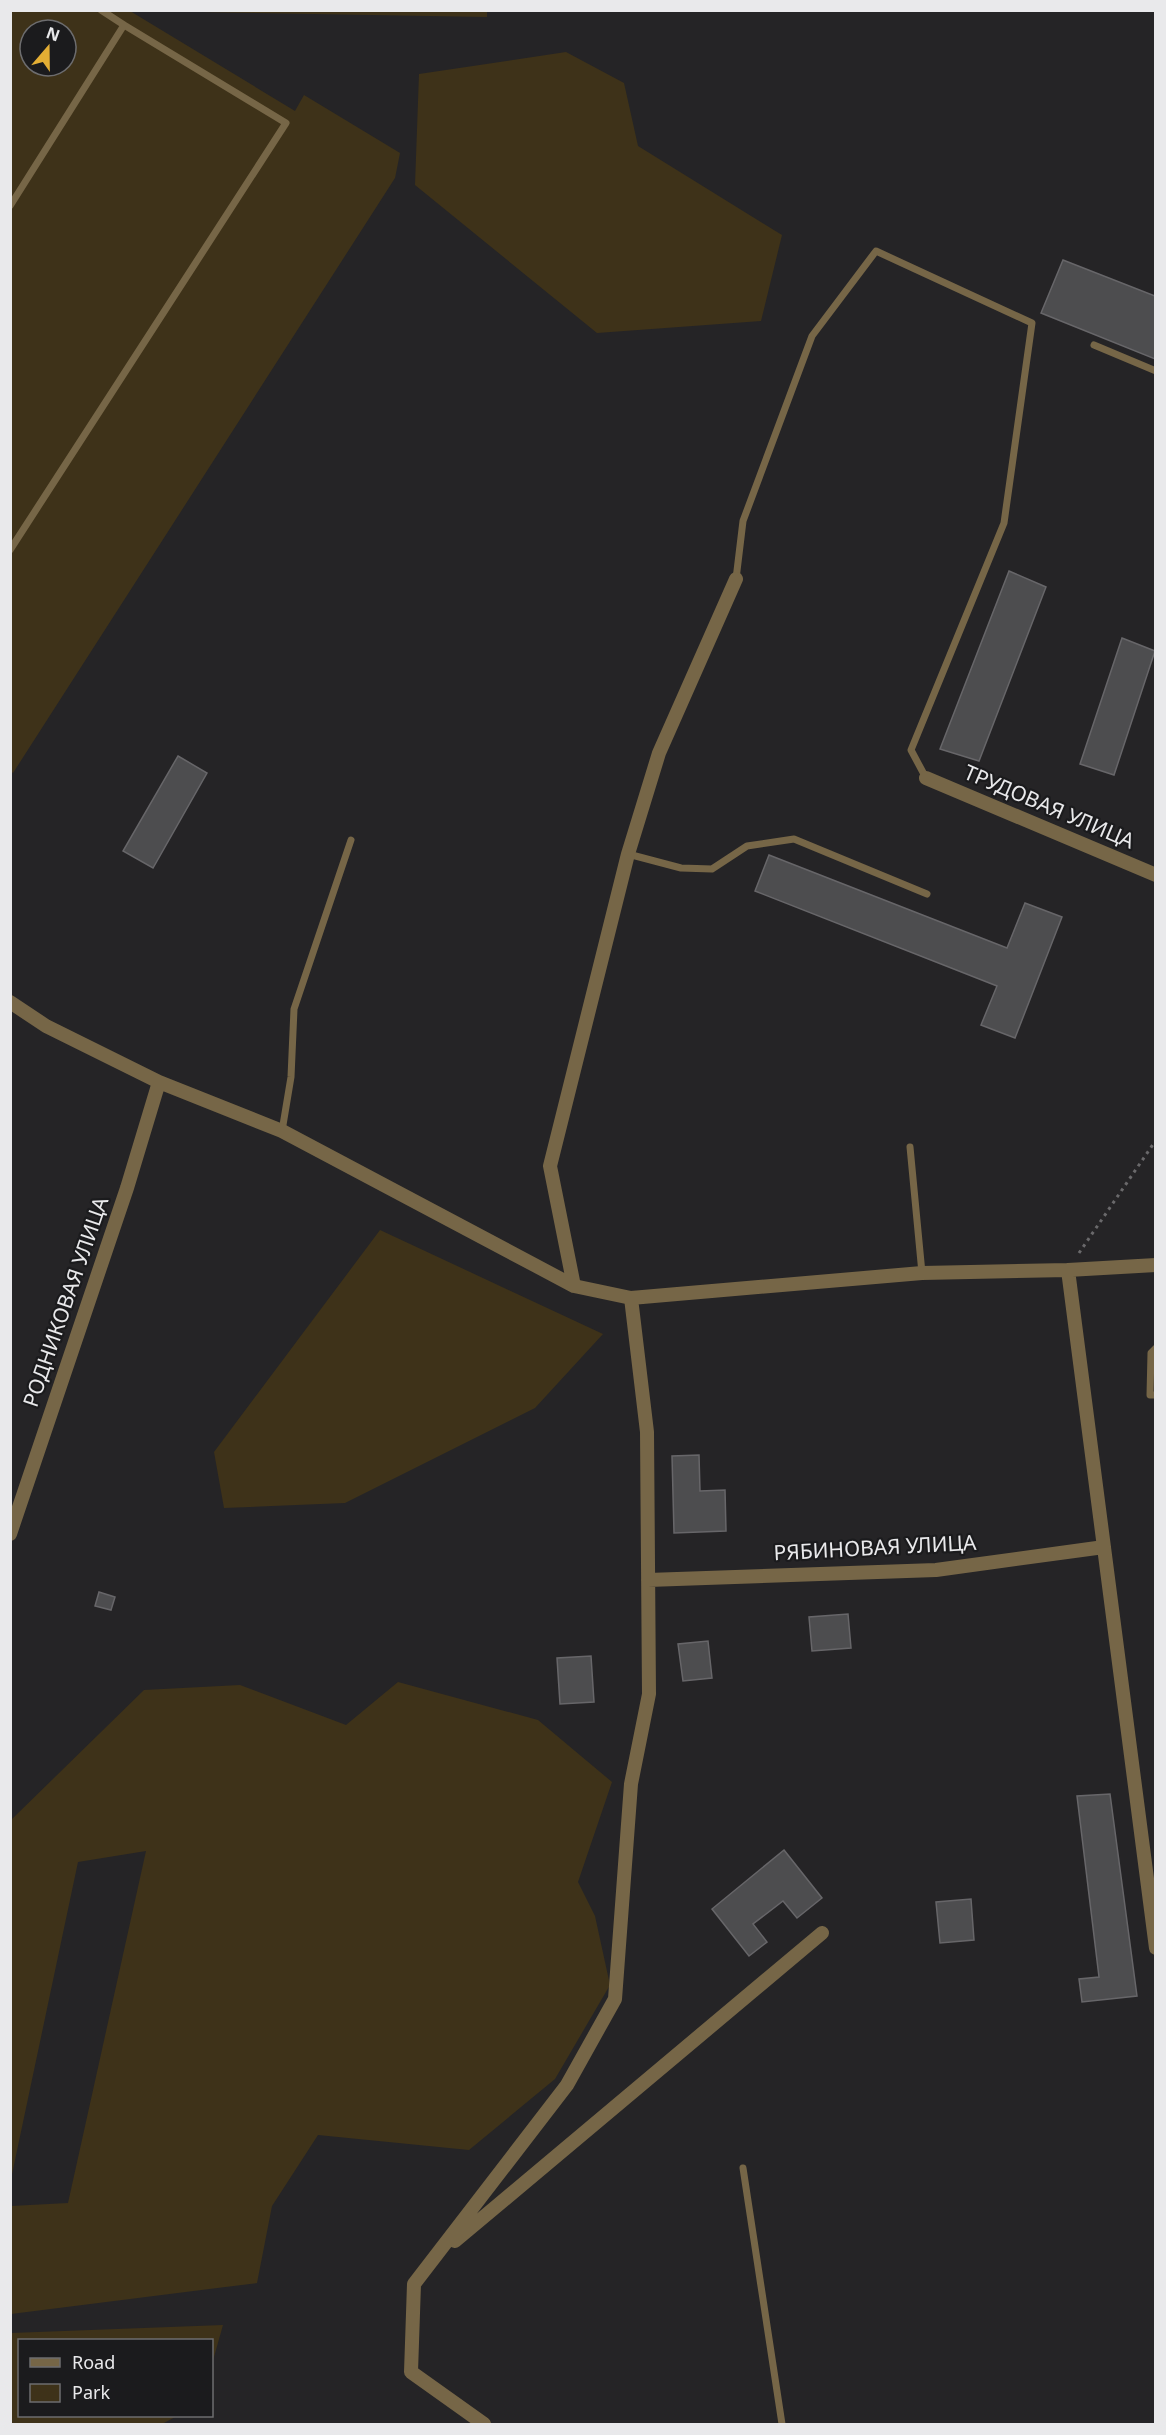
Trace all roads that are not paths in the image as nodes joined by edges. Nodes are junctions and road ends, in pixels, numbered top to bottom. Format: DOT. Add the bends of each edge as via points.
graph roads {
  1 [pos="101,10"];
  2 [pos="124,25"];
  3 [pos="10,206"];
  4 [pos="1094,345"];
  5 [pos="1155,371"];
  6 [pos="10,550"];
  7 [pos="736,579"];
  8 [pos="926,778"];
  9 [pos="351,840"];
  10 [pos="628,854"];
  11 [pos="1155,875"];
  12 [pos="927,894"];
  13 [pos="10,1002"];
  14 [pos="159,1082"];
  15 [pos="282,1131"];
  16 [pos="910,1147"];
  17 [pos="1155,1265"];
  18 [pos="1068,1270"];
  19 [pos="922,1273"];
  20 [pos="574,1286"];
  21 [pos="631,1298"];
  22 [pos="1155,1348"];
  23 [pos="1155,1395"];
  24 [pos="10,1534"];
  25 [pos="1104,1547"];
  26 [pos="648,1580"];
  27 [pos="822,1933"];
  28 [pos="1155,1948"];
  29 [pos="743,2168"];
  30 [pos="435,2257"];
  31 [pos="484,2424"];
  32 [pos="782,2424"];
  1 -- 2 [label="lane"];
  2 -- 3 [label="lane"];
  2 -- 6 [label="lane" via="286,123"];
  4 -- 5 [label="lane"];
  7 -- 8 [label="lane" via="743,521 812,336 876,251 1032,323 1004,524 911,750"];
  7 -- 10 [label="street" via="659,753"];
  8 -- 11 [label="street, ТРУДОВАЯ УЛИЦА"];
  9 -- 15 [label="lane" via="294,1009 291,1077"];
  10 -- 12 [label="lane" via="681,868 712,869 747,846 794,839"];
  10 -- 20 [label="street" via="549,1166"];
  13 -- 14 [label="street" via="46,1026"];
  14 -- 15 [label="street"];
  14 -- 24 [label="street, РОДНИКОВАЯ УЛИЦА"];
  15 -- 20 [label="street"];
  16 -- 19 [label="lane"];
  17 -- 18 [label="street"];
  18 -- 19 [label="street"];
  18 -- 25 [label="street"];
  19 -- 21 [label="street"];
  20 -- 21 [label="street"];
  21 -- 26 [label="street" via="647,1432"];
  22 -- 23 [label="lane" via="1151,1353 1150,1395"];
  25 -- 26 [label="street, РЯБИНОВАЯ УЛИЦА" via="936,1570"];
  25 -- 28 [label="street"];
  26 -- 30 [label="street" via="649,1694 631,1784 615,1999 567,2085"];
  27 -- 30 [label="street"];
  29 -- 32 [label="lane"];
  30 -- 31 [label="street" via="414,2284 411,2372"];
}
